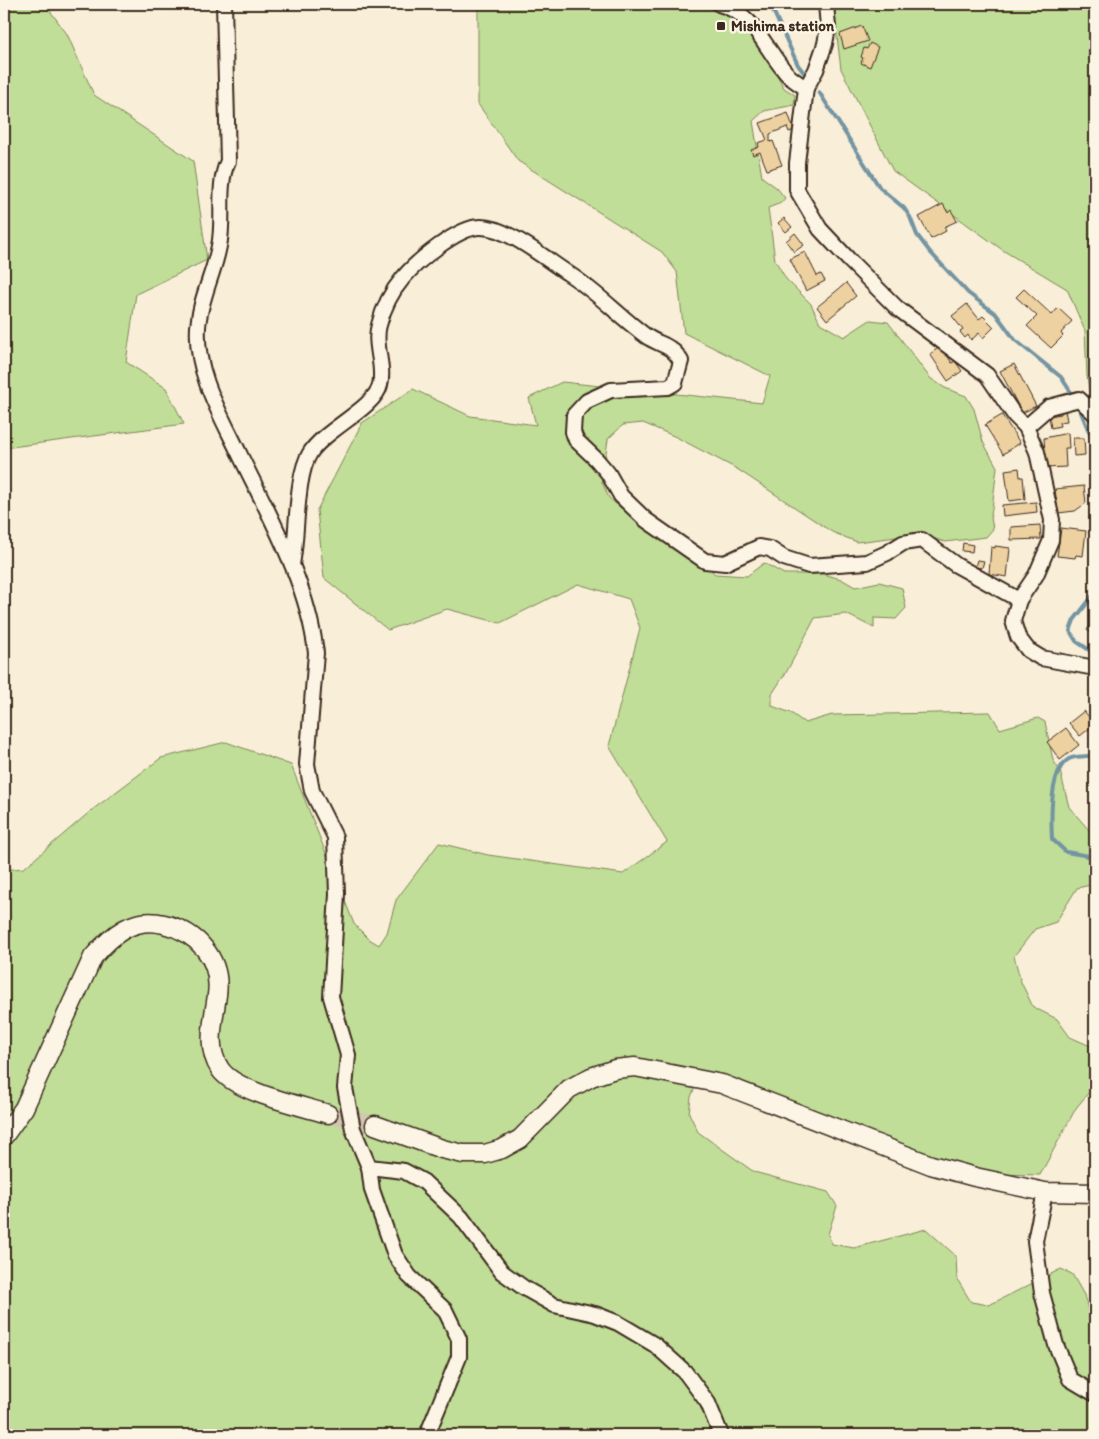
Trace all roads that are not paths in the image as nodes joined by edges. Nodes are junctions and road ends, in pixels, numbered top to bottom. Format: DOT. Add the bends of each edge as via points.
graph roads {
  1 [pos="224,4"];
  2 [pos="719,4"];
  3 [pos="826,4"];
  4 [pos="806,88"];
  5 [pos="1095,414"];
  6 [pos="1026,427"];
  7 [pos="292,564"];
  8 [pos="1019,600"];
  9 [pos="1095,668"];
  10 [pos="328,1114"];
  11 [pos="374,1126"];
  12 [pos="4,1136"];
  13 [pos="369,1166"];
  14 [pos="1045,1192"];
  15 [pos="1095,1193"];
  16 [pos="1095,1394"];
  17 [pos="427,1435"];
  18 [pos="721,1435"];
  1 -- 7 [label="street" via="228,161 222,173 219,246 203,297 198,328 201,361 213,401"];
  2 -- 4 [label="street" via="732,7 752,24 790,77"];
  3 -- 4 [label="street" via="828,27 825,44"];
  4 -- 6 [label="street" via="797,190 820,229 897,308 987,375"];
  5 -- 6 [label="street" via="1074,401 1049,407"];
  6 -- 8 [label="street" via="1037,452 1052,520 1051,540 1040,566"];
  7 -- 8 [label="street" via="305,463 317,443 375,395 380,386 378,328 384,310 415,265 466,230 480,226 501,231 590,288 648,338 675,350 681,361 675,383 668,387 611,390 587,401 574,415 573,432 576,440 597,460 620,496 705,561 725,563 759,547 809,566 867,562 903,543 922,540 956,565"];
  7 -- 13 [label="street" via="314,635 316,653 307,764 312,791 335,837 337,894 331,997 348,1055 345,1088 353,1129"];
  8 -- 9 [label="street" via="1013,621 1018,637 1028,650 1041,658"];
  10 -- 12 [label="street" via="254,1092 220,1070 210,1037 218,978 210,952 181,930 150,921 131,924 109,938 93,957 24,1108"];
  11 -- 14 [label="street" via="442,1149 463,1154 485,1154 520,1139 569,1089 591,1077 615,1069 644,1068 722,1084 930,1165"];
  13 -- 17 [label="street" via="372,1190 395,1255 409,1276 445,1310 459,1339 459,1357"];
  13 -- 18 [label="street" via="404,1171 424,1182 461,1217 502,1272 524,1288 554,1305 618,1323 655,1345 685,1372 708,1403"];
  14 -- 15 [label="street"];
  14 -- 16 [label="street" via="1036,1241 1042,1293 1070,1379"];
}
